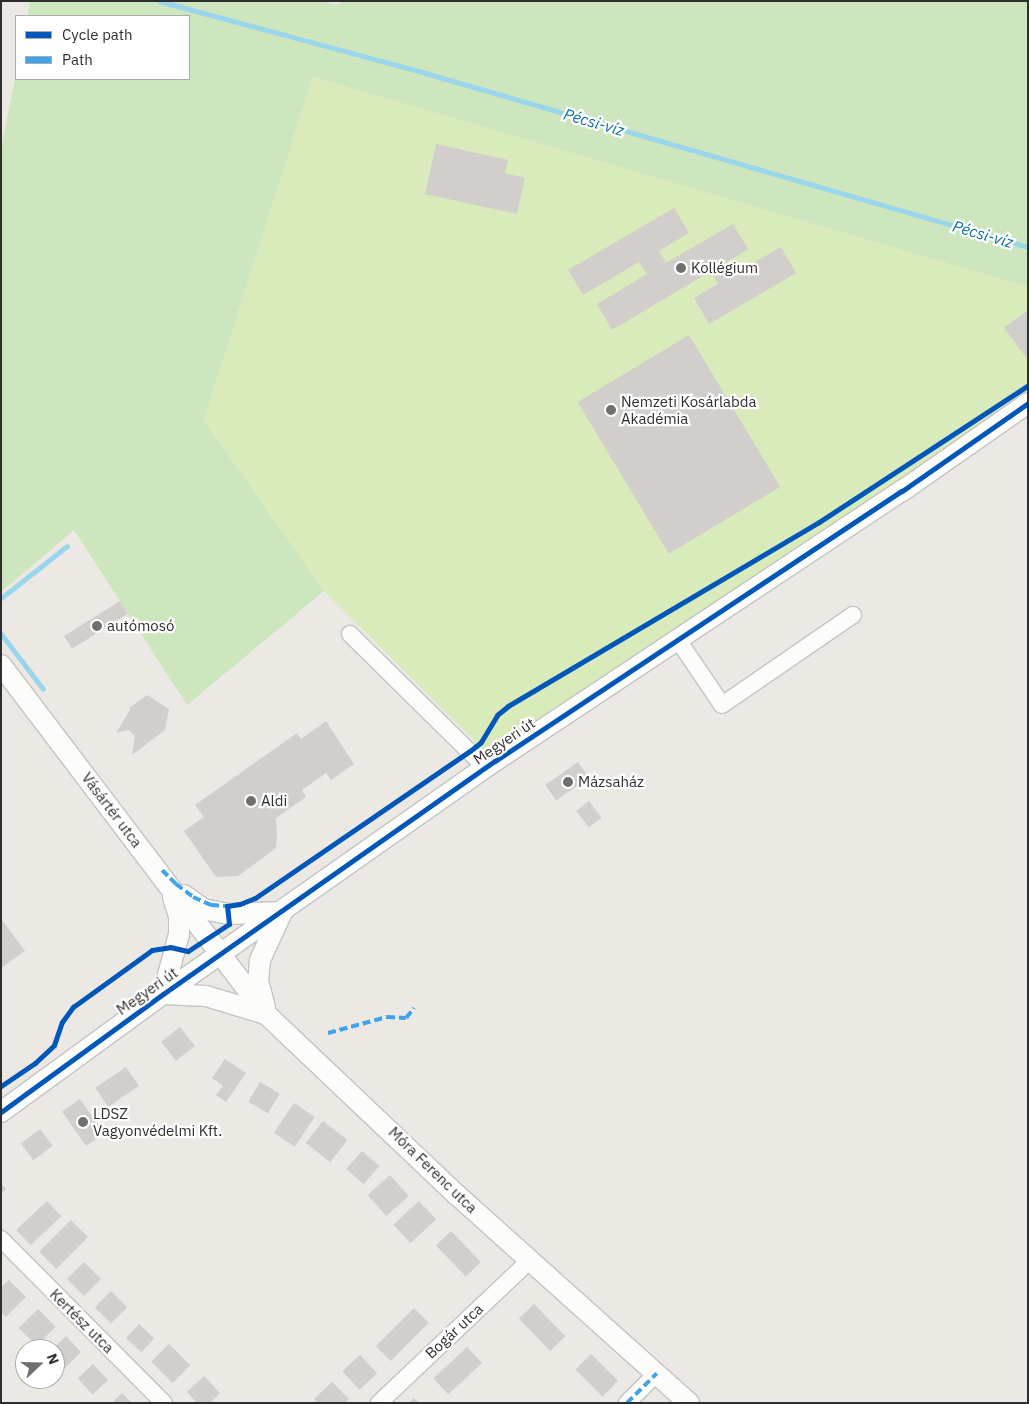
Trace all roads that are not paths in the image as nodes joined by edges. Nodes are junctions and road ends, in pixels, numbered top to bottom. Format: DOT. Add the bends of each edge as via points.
graph roads {
  1 [pos="1028,403"];
  2 [pos="853,615"];
  3 [pos="350,634"];
  4 [pos="678,640"];
  5 [pos="1,665"];
  6 [pos="486,768"];
  7 [pos="168,884"];
  8 [pos="282,912"];
  9 [pos="221,955"];
  10 [pos="163,994"];
  11 [pos="266,1014"];
  12 [pos="1,1112"];
  13 [pos="1,1239"];
  14 [pos="530,1260"];
  15 [pos="657,1373"];
  16 [pos="164,1403"];
  17 [pos="379,1403"];
  18 [pos="627,1403"];
  19 [pos="689,1403"];
  1 -- 4 [label="street, Megyeri út"];
  2 -- 4 [label="street" via="722,705"];
  3 -- 6 [label="street"];
  4 -- 6 [label="street, Megyeri út"];
  5 -- 7 [label="street, Vásártér utca"];
  6 -- 8 [label="street, Megyeri út"];
  7 -- 8 [label="street" via="203,909 228,914"];
  7 -- 9 [label="street, Vásártér utca"];
  7 -- 10 [label="street" via="179,916 179,934"];
  8 -- 9 [label="street, Megyeri út"];
  8 -- 11 [label="street" via="260,960 258,981"];
  9 -- 10 [label="street, Megyeri út"];
  9 -- 11 [label="street, Móra Ferenc utca"];
  10 -- 11 [label="street" via="206,996"];
  10 -- 12 [label="street, Megyeri út"];
  11 -- 14 [label="street, Móra Ferenc utca"];
  13 -- 16 [label="street, Kertész utca"];
  14 -- 15 [label="street, Móra Ferenc utca"];
  14 -- 17 [label="street, Bogár utca"];
  15 -- 18 [label="street"];
  15 -- 19 [label="street, Móra Ferenc utca"];
}
